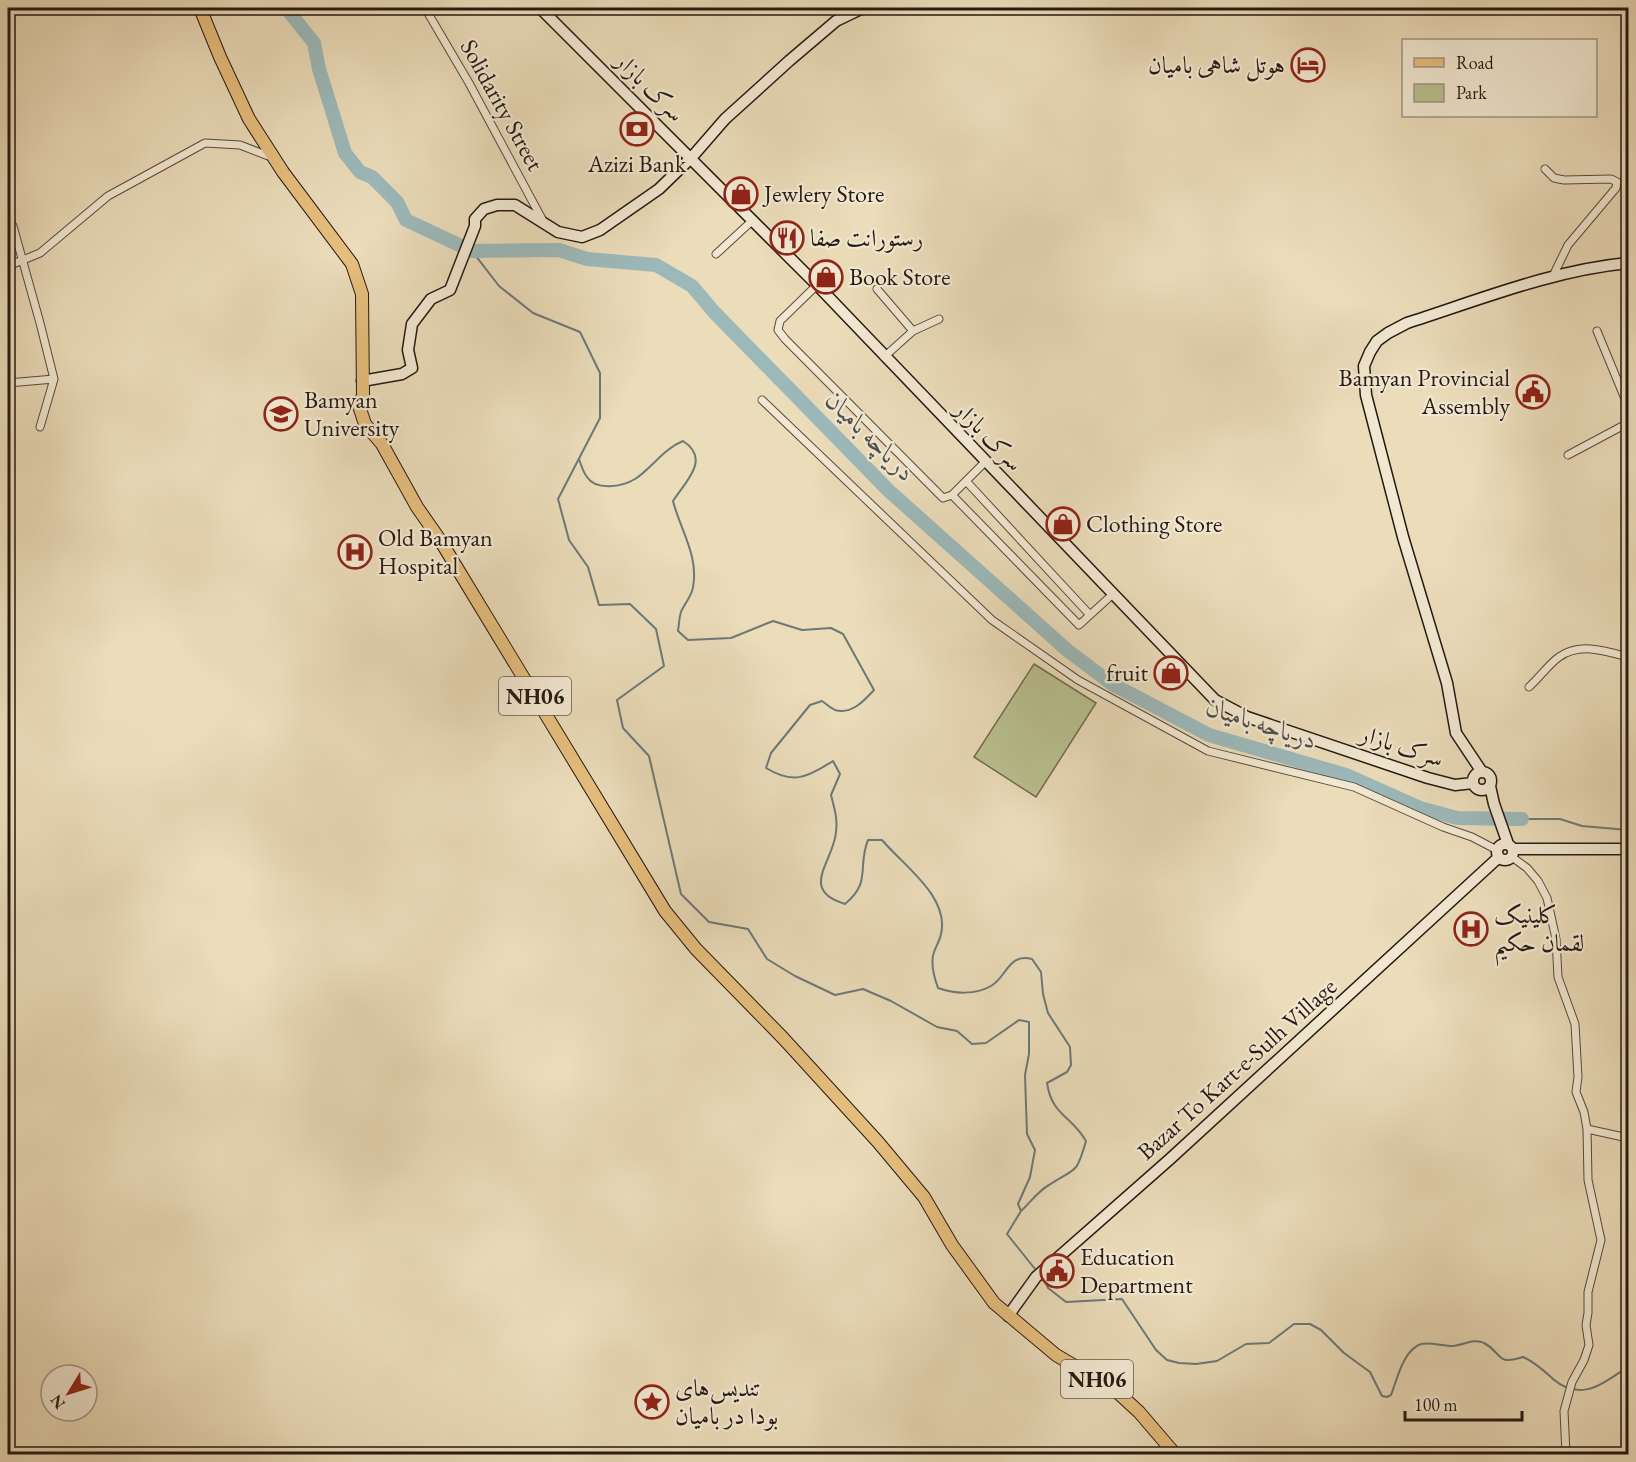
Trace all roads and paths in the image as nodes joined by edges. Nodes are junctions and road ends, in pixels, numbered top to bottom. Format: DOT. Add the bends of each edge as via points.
graph roads {
  1 [pos="200,8"];
  2 [pos="425,8"];
  3 [pos="540,8"];
  4 [pos="862,8"];
  5 [pos="692,157"];
  6 [pos="274,158"];
  7 [pos="1545,169"];
  8 [pos="8,220"];
  9 [pos="753,220"];
  10 [pos="544,222"];
  11 [pos="716,254"];
  12 [pos="22,260"];
  13 [pos="1629,264"];
  14 [pos="8,266"];
  15 [pos="1552,278"];
  16 [pos="818,285"];
  17 [pos="877,289"];
  18 [pos="939,319"];
  19 [pos="913,331"];
  20 [pos="1597,331"];
  21 [pos="884,357"];
  22 [pos="54,379"];
  23 [pos="362,381"];
  24 [pos="8,383"];
  25 [pos="762,400"];
  26 [pos="1629,406"];
  27 [pos="1629,423"];
  28 [pos="40,427"];
  29 [pos="1568,455"];
  30 [pos="985,462"];
  31 [pos="966,482"];
  32 [pos="952,495"];
  33 [pos="1113,594"];
  34 [pos="1090,615"];
  35 [pos="1629,657"];
  36 [pos="1529,687"];
  37 [pos="1482,772"];
  38 [pos="1473,783"];
  39 [pos="1487,788"];
  40 [pos="1629,849"];
  41 [pos="1505,850"];
  42 [pos="1587,1129"];
  43 [pos="1629,1138"];
  44 [pos="1008,1316"];
  45 [pos="1175,1455"];
  46 [pos="1566,1455"];
  1 -- 6 [label="main road, NH06" via="249,118"];
  2 -- 10 [label="street, Solidarity Street"];
  3 -- 5 [label="main road, سرک بازار"];
  4 -- 5 [label="main road" via="836,21 789,61 725,119"];
  5 -- 9 [label="main road, سرک بازار"];
  5 -- 10 [label="main road" via="659,189 600,230 582,237 550,229"];
  6 -- 12 [label="street" via="240,145 205,143 108,196 40,253"];
  6 -- 23 [label="main road, NH06" via="352,264 362,294"];
  7 -- 15 [label="street" via="1554,178 1564,180 1611,178 1617,182 1568,246"];
  8 -- 12 [label="street"];
  9 -- 11 [label="street"];
  9 -- 16 [label="main road, سرک بازار"];
  10 -- 23 [label="main road" via="514,205 483,209 450,290 431,299 412,324 408,350 412,368 402,374"];
  12 -- 14 [label="street"];
  12 -- 22 [label="street"];
  13 -- 15 [label="main road" via="1584,269"];
  15 -- 37 [label="main road" via="1407,323 1377,341 1364,366 1366,394 1447,683 1456,733"];
  16 -- 21 [label="main road, سرک بازار"];
  16 -- 32 [label="street" via="780,321 778,330 943,498"];
  17 -- 19 [label="street"];
  18 -- 19 [label="street"];
  19 -- 21 [label="street"];
  20 -- 26 [label="street"];
  21 -- 30 [label="main road, سرک بازار"];
  22 -- 24 [label="street"];
  22 -- 28 [label="street"];
  23 -- 44 [label="main road, NH06" via="359,406 365,424 382,444 665,911 878,1142 924,1197 952,1245"];
  25 -- 41 [label="street" via="992,620 1078,680 1208,751 1354,787"];
  27 -- 29 [label="street"];
  30 -- 31 [label="street"];
  30 -- 33 [label="main road, سرک بازار"];
  31 -- 32 [label="street"];
  31 -- 34 [label="street"];
  32 -- 34 [label="street" via="1079,625"];
  33 -- 34 [label="street"];
  33 -- 38 [label="main road, سرک بازار" via="1215,700 1233,711 1428,778 1455,785"];
  35 -- 36 [label="street" via="1596,649 1575,649 1558,657"];
  37 -- 38 [label="main road"];
  37 -- 39 [label="main road" via="1490,776"];
  38 -- 39 [label="main road" via="1477,788"];
  39 -- 41 [label="main road"];
  40 -- 41 [label="main road"];
  41 -- 42 [label="street" via="1527,868 1547,898 1556,939 1558,977 1575,1024 1576,1092"];
  41 -- 44 [label="main road, Bazar To Kart-e-Sulh Village" via="1036,1277"];
  42 -- 43 [label="street"];
  42 -- 46 [label="street" via="1588,1180 1601,1240 1588,1292 1589,1345 1564,1411"];
  44 -- 45 [label="main road, NH06" via="1056,1355 1114,1390 1139,1412"];
}
